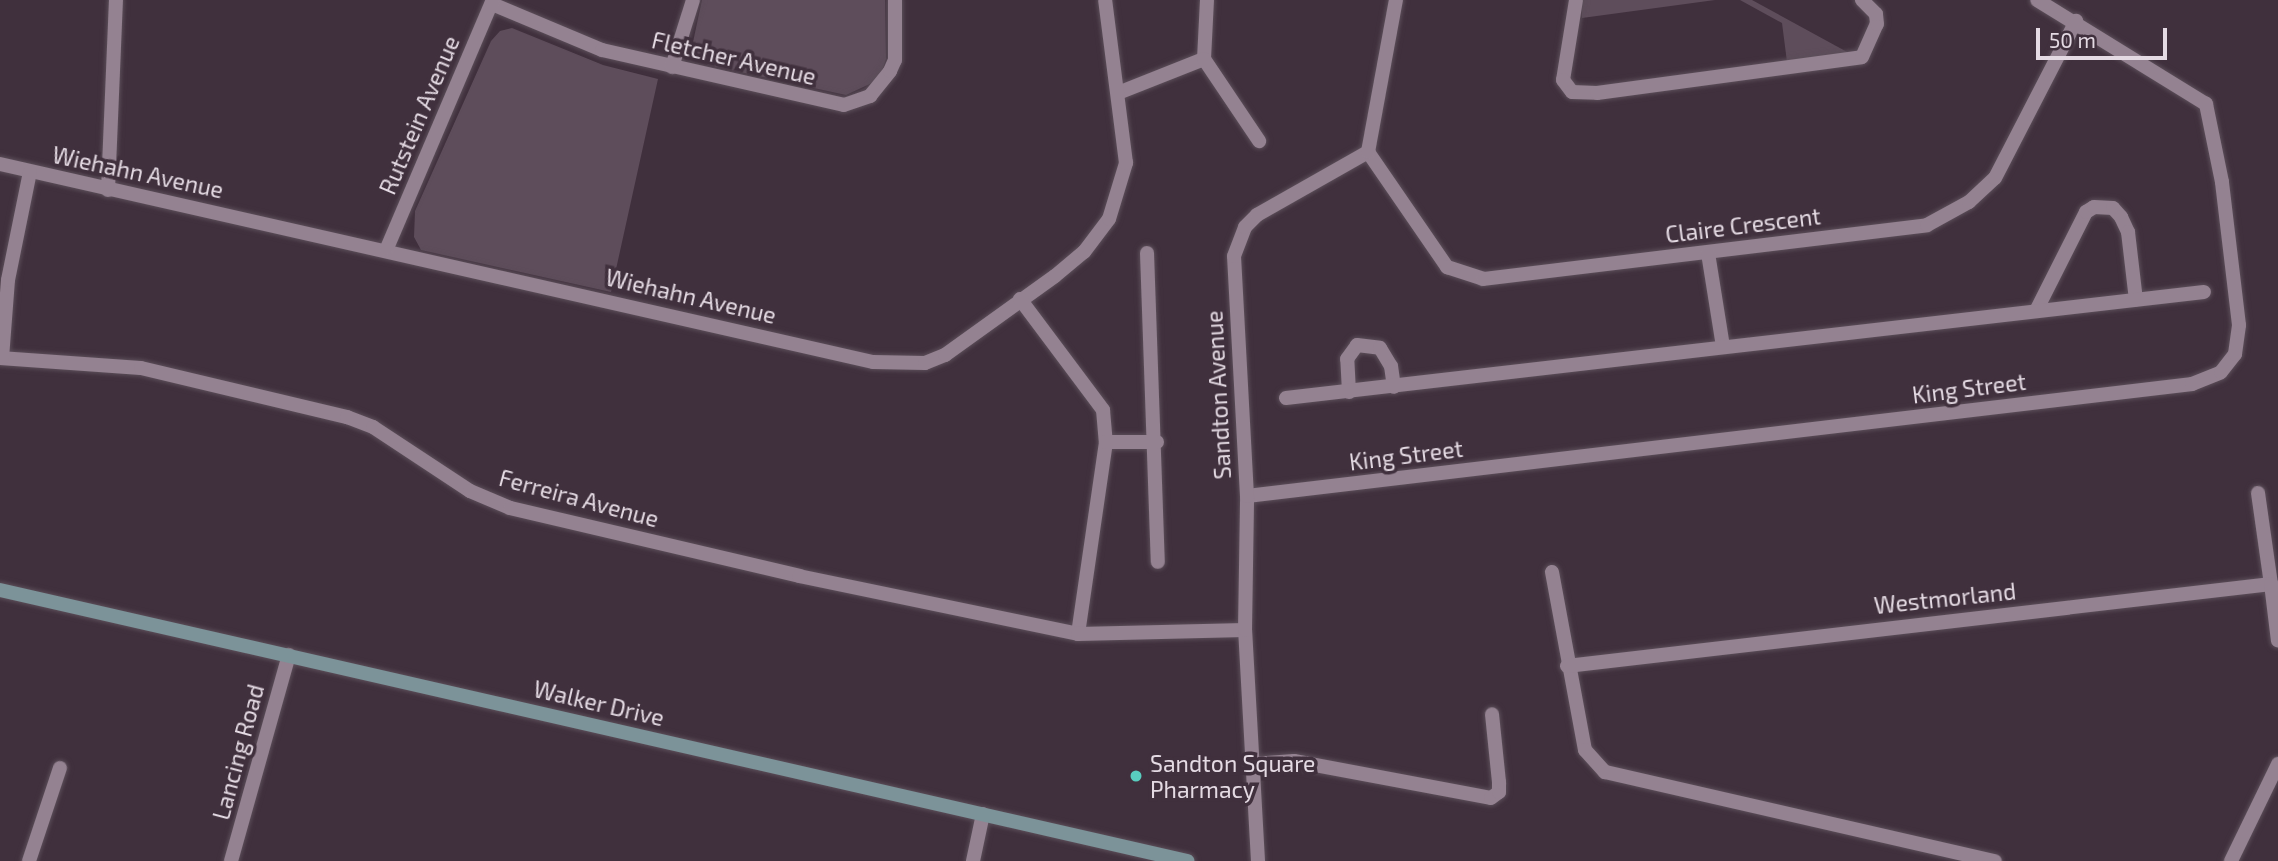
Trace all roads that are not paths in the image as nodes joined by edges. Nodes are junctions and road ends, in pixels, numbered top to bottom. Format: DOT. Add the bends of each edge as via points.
graph roads {
  1 [pos="116,0"];
  2 [pos="693,0"];
  3 [pos="895,0"];
  4 [pos="1105,0"];
  5 [pos="1207,0"];
  6 [pos="1395,0"];
  7 [pos="1576,0"];
  8 [pos="1862,0"];
  9 [pos="2037,0"];
  10 [pos="493,2"];
  11 [pos="2076,21"];
  12 [pos="1205,59"];
  13 [pos="672,67"];
  14 [pos="1118,93"];
  15 [pos="1259,141"];
  16 [pos="1367,152"];
  17 [pos="0,164"];
  18 [pos="30,172"];
  19 [pos="107,190"];
  20 [pos="387,248"];
  21 [pos="1147,253"];
  22 [pos="1708,253"];
  23 [pos="2204,292"];
  24 [pos="1020,299"];
  25 [pos="2136,300"];
  26 [pos="2036,311"];
  27 [pos="1723,347"];
  28 [pos="1,358"];
  29 [pos="1394,387"];
  30 [pos="1349,392"];
  31 [pos="1286,398"];
  32 [pos="1106,442"];
  33 [pos="1157,442"];
  34 [pos="2258,493"];
  35 [pos="1247,496"];
  36 [pos="1158,562"];
  37 [pos="1552,572"];
  38 [pos="2271,584"];
  39 [pos="0,590"];
  40 [pos="1245,630"];
  41 [pos="1078,634"];
  42 [pos="2278,641"];
  43 [pos="289,655"];
  44 [pos="1567,666"];
  45 [pos="1492,714"];
  46 [pos="1253,764"];
  47 [pos="2278,764"];
  48 [pos="60,768"];
  49 [pos="983,814"];
  50 [pos="29,861"];
  51 [pos="231,861"];
  52 [pos="973,861"];
  53 [pos="1187,861"];
  54 [pos="1258,861"];
  55 [pos="1995,861"];
  56 [pos="2231,861"];
  1 -- 19 [label="street"];
  2 -- 13 [label="street"];
  3 -- 13 [label="street, Fletcher Avenue" via="895,60 878,89 858,103 817,101"];
  4 -- 14 [label="street, Wiehahn Avenue"];
  5 -- 12 [label="street"];
  6 -- 16 [label="street"];
  7 -- 8 [label="street" via="1563,80 1572,92 1597,93 1862,57 1877,23 1876,13"];
  9 -- 11 [label="street, King Street"];
  10 -- 13 [label="street, Fletcher Avenue" via="602,50"];
  10 -- 20 [label="street, Rutstein Avenue"];
  11 -- 22 [label="street, Claire Crescent" via="1995,178 1958,209 1927,225"];
  11 -- 35 [label="street, King Street" via="2201,99 2209,109 2239,325 2235,354 2221,372 2192,384"];
  12 -- 14 [label="street"];
  12 -- 15 [label="street"];
  14 -- 24 [label="street, Wiehahn Avenue" via="1126,163 1109,219 1084,252"];
  16 -- 22 [label="street, Claire Crescent" via="1431,247 1447,267 1465,275 1502,278"];
  16 -- 35 [label="street, Sandton Avenue" via="1257,215 1237,243 1234,275"];
  17 -- 18 [label="street, Wiehahn Avenue"];
  18 -- 19 [label="street, Wiehahn Avenue"];
  18 -- 28 [label="street" via="14,245"];
  19 -- 20 [label="street, Wiehahn Avenue"];
  20 -- 24 [label="street, Wiehahn Avenue" via="903,366 945,355"];
  21 -- 33 [label="street"];
  22 -- 27 [label="street"];
  23 -- 25 [label="street"];
  24 -- 32 [label="street" via="1097,397"];
  25 -- 26 [label="street"];
  25 -- 26 [label="street" via="2121,217 2113,208 2094,207 2086,212"];
  26 -- 27 [label="street"];
  27 -- 29 [label="street"];
  28 -- 41 [label="street, Ferreira Avenue" via="141,368 304,405 373,427 470,491 510,508 799,576"];
  29 -- 30 [label="street"];
  29 -- 30 [label="street" via="1391,366 1380,348 1357,345 1347,359"];
  30 -- 31 [label="street"];
  32 -- 33 [label="street"];
  32 -- 41 [label="street"];
  33 -- 36 [label="street"];
  34 -- 38 [label="street"];
  35 -- 40 [label="street, Sandton Avenue"];
  37 -- 44 [label="street"];
  38 -- 42 [label="street"];
  38 -- 44 [label="street, Westmorland"];
  39 -- 43 [label="street, Walker Drive"];
  40 -- 41 [label="street, Ferreira Avenue"];
  40 -- 46 [label="street, Sandton Avenue"];
  43 -- 49 [label="street, Walker Drive"];
  43 -- 51 [label="street, Lancing Road"];
  44 -- 55 [label="street" via="1585,750 1617,778"];
  45 -- 46 [label="street" via="1499,792 1491,798 1294,761"];
  46 -- 54 [label="street, Sandton Avenue"];
  47 -- 56 [label="street"];
  48 -- 50 [label="street"];
  49 -- 52 [label="street"];
  49 -- 53 [label="street, Walker Drive"];
}
